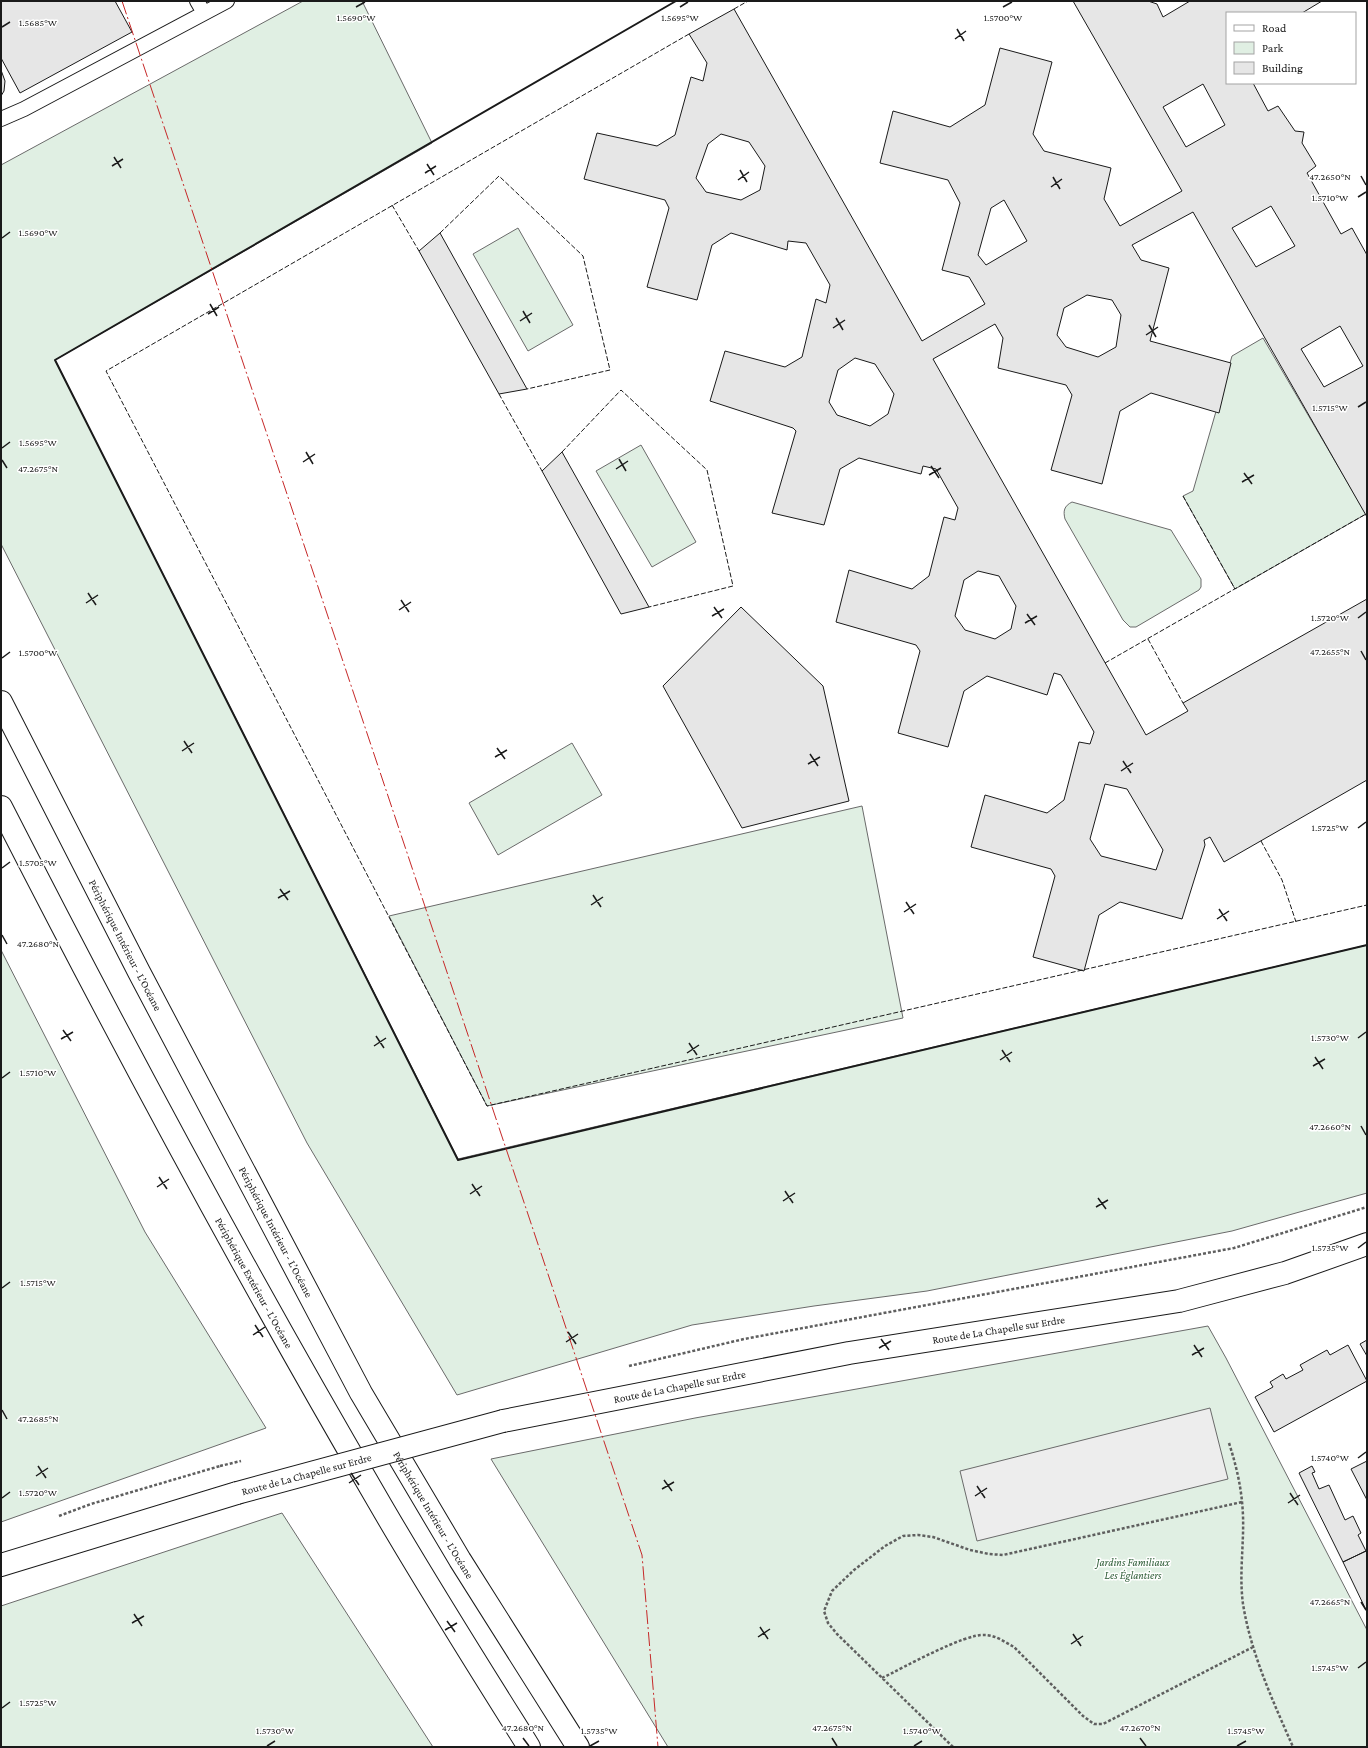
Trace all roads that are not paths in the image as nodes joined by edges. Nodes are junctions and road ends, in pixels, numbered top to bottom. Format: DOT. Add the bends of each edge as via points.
graph roads {
  1 [pos="227,1"];
  2 [pos="200,7"];
  3 [pos="1,119"];
  4 [pos="1,702"];
  5 [pos="1,807"];
  6 [pos="1367,1244"];
  7 [pos="1,1565"];
  8 [pos="529,1747"];
  9 [pos="578,1747"];
  1 -- 2 [label="lane"];
  2 -- 3 [label="lane" via="24,109"];
  4 -- 9 [label="main road, Périphérique Intérieur - L’Océane" via="139,972 361,1393 460,1560"];
  5 -- 8 [label="main road, Périphérique Extérieur - L’Océane" via="136,1068 230,1241 377,1500"];
  6 -- 7 [label="main road, Route de La Chapelle sur Erdre, bridge" via="1285,1273 1179,1301 849,1353 503,1421 237,1493"];
}
